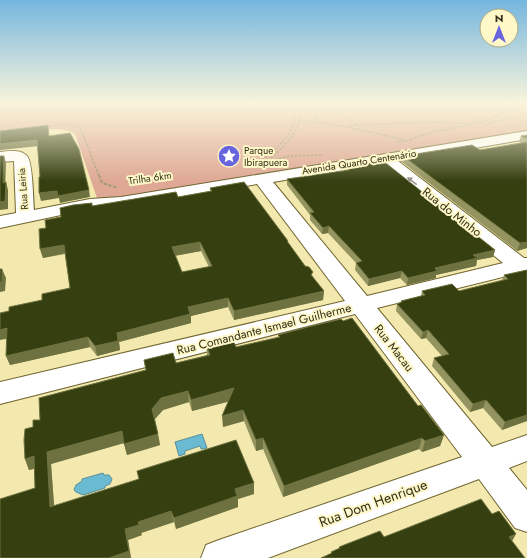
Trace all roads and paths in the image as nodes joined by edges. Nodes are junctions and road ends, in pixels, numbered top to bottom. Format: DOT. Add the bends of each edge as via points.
graph roads {
  1 [pos="81,129"];
  2 [pos="290,129"];
  3 [pos="294,129"];
  4 [pos="357,129"];
  5 [pos="447,129"];
  6 [pos="527,135"];
  7 [pos="290,156"];
  8 [pos="0,157"];
  9 [pos="384,158"];
  10 [pos="257,168"];
  11 [pos="234,183"];
  12 [pos="122,195"];
  13 [pos="31,217"];
  14 [pos="0,222"];
  15 [pos="523,265"];
  16 [pos="360,305"];
  17 [pos="0,394"];
  18 [pos="527,448"];
  19 [pos="485,463"];
  20 [pos="527,516"];
  21 [pos="219,558"];
  1 -- 12 [label="path, Trilha 6km" via="102,183"];
  2 -- 10 [label="path"];
  3 -- 10 [label="path" via="288,139"];
  4 -- 5 [label="path" via="406,140"];
  6 -- 9 [label="street, Avenida Quarto Centenário"];
  7 -- 10 [label="path"];
  8 -- 13 [label="street, Rua Leiria" via="13,155 21,158"];
  9 -- 10 [label="street, Avenida Quarto Centenário"];
  15 -- 9 [label="street, Rua do Minho, one-way"];
  10 -- 11 [label="street, Avenida Quarto Centenário"];
  10 -- 11 [label="path"];
  10 -- 11 [label="path" via="231,179"];
  10 -- 16 [label="street, Rua Macau"];
  11 -- 12 [label="street, Avenida Quarto Centenário"];
  12 -- 13 [label="street, Avenida Quarto Centenário" via="104,207"];
  13 -- 14 [label="street, Avenida Quarto Centenário"];
  15 -- 16 [label="street, Rua Comandante Ismael Guilherme"];
  16 -- 17 [label="street, Rua Comandante Ismael Guilherme"];
  16 -- 19 [label="street, Rua Macau"];
  18 -- 19 [label="street, Rua Dom Henrique"];
  19 -- 20 [label="street, Rua Macau"];
  19 -- 21 [label="street, Rua Dom Henrique"];
}
